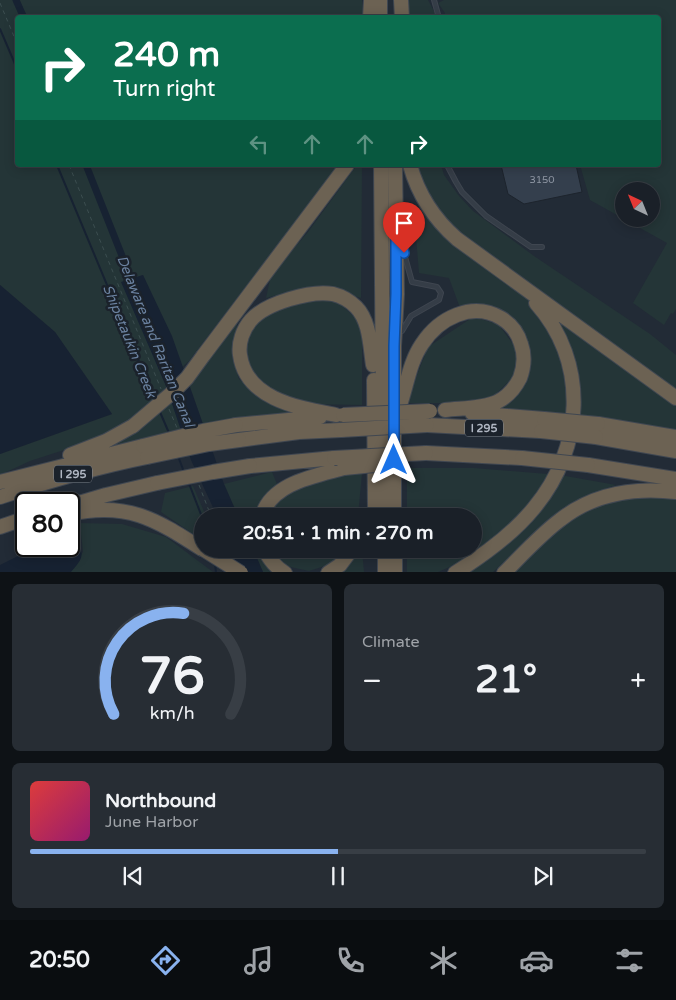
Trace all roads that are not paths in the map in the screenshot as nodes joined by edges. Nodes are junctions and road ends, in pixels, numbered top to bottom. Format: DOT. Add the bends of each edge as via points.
graph roads {
  1 [pos="371,0"];
  2 [pos="380,0"];
  3 [pos="395,0"];
  4 [pos="402,0"];
  5 [pos="434,0"];
  6 [pos="370,15"];
  7 [pos="380,15"];
  8 [pos="395,15"];
  9 [pos="402,15"];
  10 [pos="439,15"];
  11 [pos="345,167"];
  12 [pos="381,167"];
  13 [pos="395,167"];
  14 [pos="410,167"];
  15 [pos="448,167"];
  16 [pos="381,190"];
  17 [pos="396,224"];
  18 [pos="542,247"];
  19 [pos="396,279"];
  20 [pos="515,282"];
  21 [pos="374,365"];
  22 [pos="676,398"];
  23 [pos="444,410"];
  24 [pos="340,415"];
  25 [pos="394,422"];
  26 [pos="542,425"];
  27 [pos="597,430"];
  28 [pos="676,437"];
  29 [pos="145,451"];
  30 [pos="676,451"];
  31 [pos="427,457"];
  32 [pos="374,476"];
  33 [pos="676,479"];
  34 [pos="0,481"];
  35 [pos="676,492"];
  36 [pos="0,497"];
  37 [pos="80,503"];
  38 [pos="265,508"];
  39 [pos="367,508"];
  40 [pos="375,508"];
  41 [pos="384,508"];
  42 [pos="394,508"];
  43 [pos="80,512"];
  44 [pos="15,522"];
  45 [pos="0,527"];
  46 [pos="194,543"];
  47 [pos="218,558"];
  48 [pos="269,558"];
  49 [pos="345,558"];
  50 [pos="375,558"];
  51 [pos="384,558"];
  52 [pos="395,558"];
  53 [pos="241,572"];
  54 [pos="285,572"];
  55 [pos="328,572"];
  56 [pos="375,572"];
  57 [pos="385,572"];
  58 [pos="395,572"];
  59 [pos="455,572"];
  60 [pos="504,572"];
  1 -- 6 [label="highway"];
  2 -- 7 [label="highway"];
  3 -- 8 [label="highway"];
  4 -- 9 [label="highway"];
  5 -- 10 [label="lane"];
  11 -- 34 [label="highway, bridge" via="187,378 173,392 133,426 106,441"];
  12 -- 16 [label="highway"];
  13 -- 17 [label="highway"];
  14 -- 20 [label="highway" via="428,207 447,230"];
  15 -- 18 [label="lane" via="462,192 482,212 531,247"];
  16 -- 21 [label="highway" via="374,250"];
  16 -- 41 [label="highway"];
  17 -- 19 [label="highway"];
  17 -- 19 [label="lane" via="412,282 436,287 441,293 439,300 410,316 402,330"];
  19 -- 25 [label="highway"];
  20 -- 22 [label="highway"];
  20 -- 59 [label="highway" via="546,315 562,345 573,390 572,426 560,466 534,508 508,535"];
  21 -- 24 [label="highway" via="362,314 341,297 324,293 297,297 266,308 249,323 239,350 243,368 253,384 284,403"];
  21 -- 32 [label="highway"];
  23 -- 24 [label="highway, bridge"];
  23 -- 25 [label="highway" via="491,404 506,396 517,384 523,366 522,347 516,332 504,320 488,312 470,311 450,318 435,329 416,354"];
  23 -- 26 [label="highway"];
  24 -- 29 [label="highway, bridge" via="203,431"];
  25 -- 42 [label="highway"];
  26 -- 27 [label="highway, I 295, bridge"];
  26 -- 29 [label="highway, I 295, bridge" via="426,425 298,432"];
  27 -- 28 [label="highway"];
  27 -- 30 [label="highway, I 295"];
  29 -- 34 [label="highway"];
  29 -- 36 [label="highway, I 295"];
  31 -- 33 [label="highway, I 295, bridge" via="522,458 588,464"];
  31 -- 37 [label="highway, I 295, bridge" via="334,458 250,466 157,483"];
  31 -- 38 [label="highway, bridge" via="344,468 319,475 290,485 272,498"];
  32 -- 39 [label="highway"];
  32 -- 40 [label="highway"];
  35 -- 60 [label="highway" via="634,490 589,503 551,526"];
  43 -- 46 [label="highway" via="122,511 145,517"];
  44 -- 45 [label="highway"];
  47 -- 53 [label="highway, bridge"];
  48 -- 54 [label="highway"];
  49 -- 55 [label="highway"];
  50 -- 56 [label="highway"];
  51 -- 57 [label="highway"];
  52 -- 58 [label="highway"];
}
